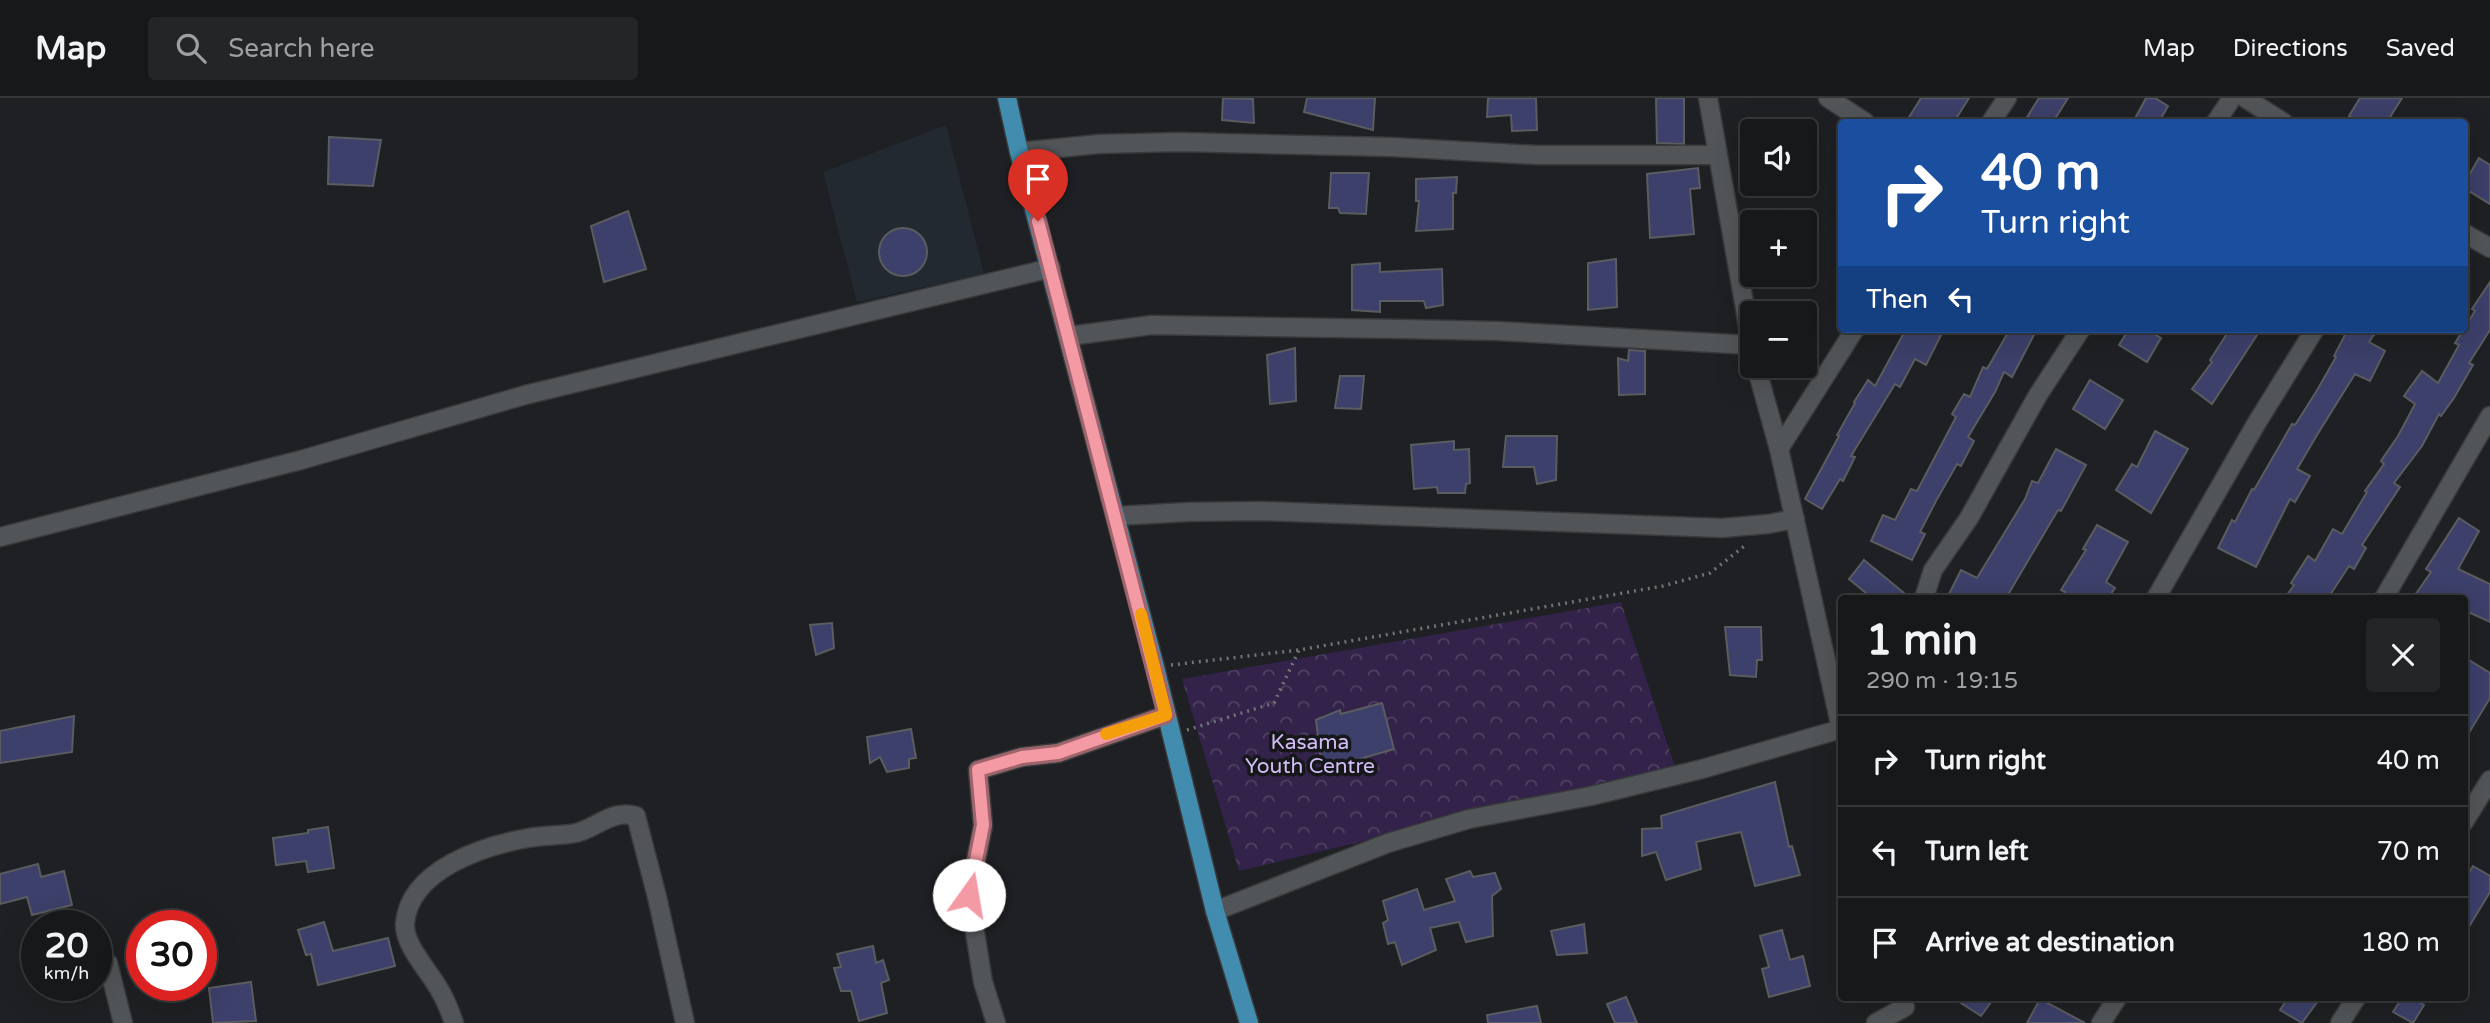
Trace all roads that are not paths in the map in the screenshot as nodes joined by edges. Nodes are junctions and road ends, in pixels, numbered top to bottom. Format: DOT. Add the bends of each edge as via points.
graph roads {
  1 [pos="1007,98"];
  2 [pos="1708,98"];
  3 [pos="1828,98"];
  4 [pos="2007,98"];
  5 [pos="2232,98"];
  6 [pos="2245,98"];
  7 [pos="1860,119"];
  8 [pos="1993,119"];
  9 [pos="2218,119"];
  10 [pos="2278,119"];
  11 [pos="1019,152"];
  12 [pos="1717,155"];
  13 [pos="2468,235"];
  14 [pos="2490,248"];
  15 [pos="1051,268"];
  16 [pos="1743,301"];
  17 [pos="1852,333"];
  18 [pos="2078,333"];
  19 [pos="2313,333"];
  20 [pos="1069,335"];
  21 [pos="1740,346"];
  22 [pos="1759,378"];
  23 [pos="2490,416"];
  24 [pos="1779,449"];
  25 [pos="1116,516"];
  26 [pos="1795,519"];
  27 [pos="0,537"];
  28 [pos="1925,595"];
  29 [pos="2158,595"];
  30 [pos="2386,595"];
  31 [pos="1166,715"];
  32 [pos="1838,716"];
  33 [pos="1838,730"];
  34 [pos="2490,780"];
  35 [pos="2468,816"];
  36 [pos="1215,911"];
  37 [pos="112,979"];
  38 [pos="2115,1001"];
  39 [pos="2354,1001"];
  40 [pos="1906,1009"];
  41 [pos="123,1023"];
  42 [pos="454,1023"];
  43 [pos="685,1023"];
  44 [pos="996,1023"];
  45 [pos="1249,1023"];
  46 [pos="1875,1023"];
  47 [pos="2101,1023"];
  48 [pos="2340,1023"];
  1 -- 11 [label="main road"];
  2 -- 12 [label="street"];
  3 -- 7 [label="street"];
  4 -- 8 [label="street"];
  5 -- 9 [label="street"];
  6 -- 10 [label="street"];
  11 -- 12 [label="street" via="1179,142 1563,155"];
  11 -- 15 [label="main road"];
  12 -- 16 [label="street"];
  13 -- 14 [label="street"];
  15 -- 20 [label="main road"];
  15 -- 27 [label="street" via="525,395 301,460"];
  17 -- 24 [label="street"];
  18 -- 28 [label="street" via="1933,570"];
  19 -- 29 [label="street"];
  20 -- 21 [label="street" via="1152,325 1400,329"];
  20 -- 25 [label="main road"];
  22 -- 24 [label="street"];
  23 -- 30 [label="street"];
  24 -- 26 [label="street"];
  25 -- 26 [label="street" via="1261,511 1722,528"];
  25 -- 31 [label="main road"];
  26 -- 32 [label="street"];
  31 -- 36 [label="main road"];
  31 -- 44 [label="street" via="1058,753 1022,757 978,770 983,825 969,895 983,982"];
  33 -- 36 [label="street" via="1591,796 1469,819 1388,843"];
  34 -- 35 [label="street"];
  36 -- 45 [label="main road"];
  37 -- 41 [label="street"];
  38 -- 47 [label="street"];
  39 -- 48 [label="street"];
  40 -- 46 [label="street"];
  42 -- 43 [label="street" via="404,928 408,907 421,886 449,865 494,845 578,832 627,813 636,816"];
}
